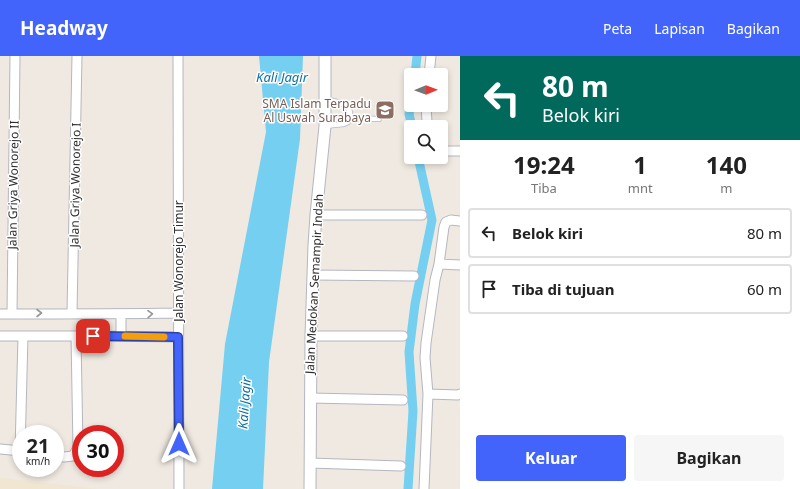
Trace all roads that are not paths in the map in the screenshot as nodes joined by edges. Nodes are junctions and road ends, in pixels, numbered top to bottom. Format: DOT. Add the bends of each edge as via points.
graph roads {
  1 [pos="15,56"];
  2 [pos="77,56"];
  3 [pos="178,56"];
  4 [pos="325,56"];
  5 [pos="431,56"];
  6 [pos="430,68"];
  7 [pos="325,100"];
  8 [pos="350,118"];
  9 [pos="379,119"];
  10 [pos="326,126"];
  11 [pos="448,151"];
  12 [pos="460,151"];
  13 [pos="316,215"];
  14 [pos="422,215"];
  15 [pos="460,221"];
  16 [pos="439,264"];
  17 [pos="460,265"];
  18 [pos="313,275"];
  19 [pos="414,276"];
  20 [pos="72,313"];
  21 [pos="178,313"];
  22 [pos="0,314"];
  23 [pos="12,314"];
  24 [pos="121,314"];
  25 [pos="0,336"];
  26 [pos="23,336"];
  27 [pos="76,336"];
  28 [pos="121,336"];
  29 [pos="310,336"];
  30 [pos="403,336"];
  31 [pos="178,337"];
  32 [pos="428,394"];
  33 [pos="460,394"];
  34 [pos="310,398"];
  35 [pos="403,400"];
  36 [pos="21,425"];
  37 [pos="0,449"];
  38 [pos="12,450"];
  39 [pos="64,457"];
  40 [pos="310,463"];
  41 [pos="401,466"];
  42 [pos="179,489"];
  43 [pos="310,489"];
  44 [pos="424,489"];
  1 -- 23 [label="street, Jalan Griya Wonorejo II"];
  2 -- 20 [label="street, Jalan Griya Wonorejo I"];
  3 -- 21 [label="street, Jalan Wonorejo Timur"];
  4 -- 7 [label="street, Jalan Medokan Semampir Indah"];
  5 -- 6 [label="street"];
  7 -- 8 [label="lane" via="344,105 350,111"];
  7 -- 10 [label="street, Jalan Medokan Semampir Indah"];
  8 -- 9 [label="lane"];
  8 -- 10 [label="lane" via="344,124"];
  10 -- 13 [label="street, Jalan Medokan Semampir Indah"];
  11 -- 12 [label="street"];
  13 -- 14 [label="street"];
  13 -- 18 [label="street, Jalan Medokan Semampir Indah"];
  15 -- 16 [label="street" via="446,222"];
  16 -- 17 [label="street"];
  16 -- 32 [label="street" via="426,343"];
  18 -- 19 [label="street"];
  18 -- 29 [label="street, Jalan Medokan Semampir Indah"];
  23 -- 20 [label="street, one-way"];
  20 -- 24 [label="street"];
  24 -- 21 [label="street, one-way"];
  21 -- 31 [label="street, Jalan Wonorejo Timur"];
  22 -- 23 [label="street"];
  24 -- 28 [label="street"];
  25 -- 26 [label="street"];
  26 -- 27 [label="street"];
  26 -- 36 [label="street"];
  27 -- 28 [label="street"];
  27 -- 39 [label="street" via="78,448 73,456"];
  28 -- 31 [label="street"];
  29 -- 30 [label="street"];
  29 -- 34 [label="street, Jalan Medokan Semampir Indah"];
  31 -- 42 [label="street, Jalan Wonorejo Timur"];
  32 -- 33 [label="street"];
  32 -- 44 [label="street"];
  34 -- 35 [label="street"];
  34 -- 40 [label="street, Jalan Medokan Semampir Indah"];
  37 -- 38 [label="street"];
  40 -- 41 [label="street"];
  40 -- 43 [label="street, Jalan Medokan Semampir Indah"];
}
